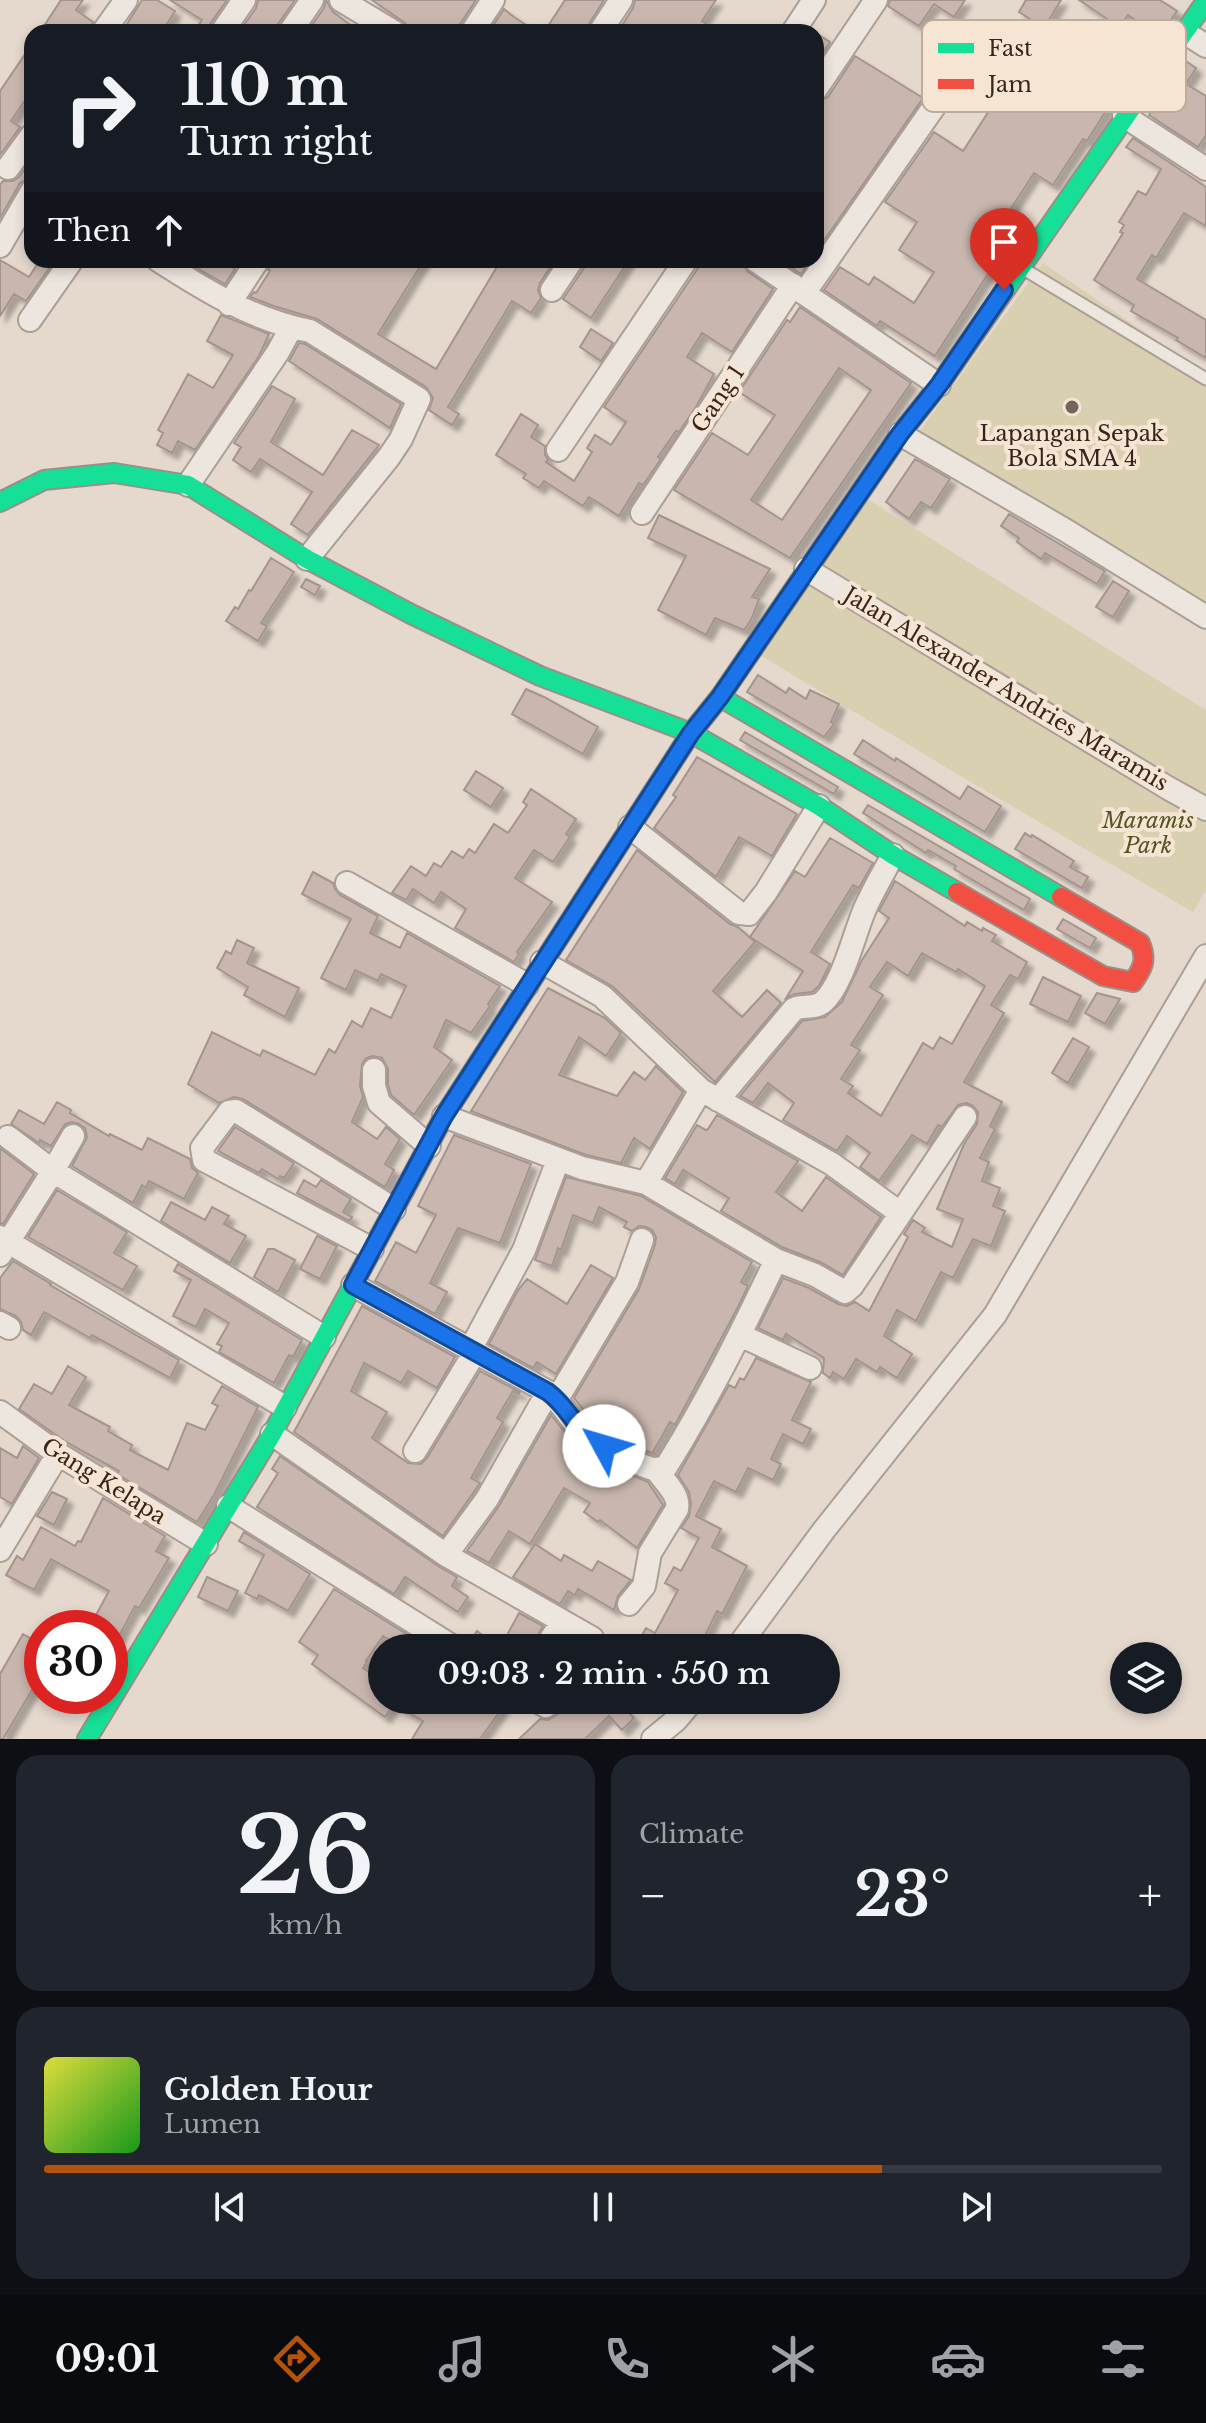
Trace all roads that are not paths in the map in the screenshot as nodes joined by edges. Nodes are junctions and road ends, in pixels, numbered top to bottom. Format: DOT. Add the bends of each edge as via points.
graph roads {
  1 [pos="126,0"];
  2 [pos="244,0"];
  3 [pos="312,0"];
  4 [pos="341,0"];
  5 [pos="493,0"];
  6 [pos="621,0"];
  7 [pos="814,0"];
  8 [pos="876,0"];
  9 [pos="1206,1"];
  10 [pos="367,6"];
  11 [pos="109,24"];
  12 [pos="228,24"];
  13 [pos="296,24"];
  14 [pos="386,24"];
  15 [pos="477,24"];
  16 [pos="605,24"];
  17 [pos="798,24"];
  18 [pos="1186,29"];
  19 [pos="1186,33"];
  20 [pos="1206,46"];
  21 [pos="824,77"];
  22 [pos="928,112"];
  23 [pos="1127,112"];
  24 [pos="1124,116"];
  25 [pos="24,144"];
  26 [pos="4,166"];
  27 [pos="1206,169"];
  28 [pos="24,179"];
  29 [pos="24,205"];
  30 [pos="0,246"];
  31 [pos="824,255"];
  32 [pos="1021,267"];
  33 [pos="66,268"];
  34 [pos="171,268"];
  35 [pos="253,268"];
  36 [pos="567,268"];
  37 [pos="681,268"];
  38 [pos="767,268"];
  39 [pos="814,268"];
  40 [pos="799,289"];
  41 [pos="552,290"];
  42 [pos="229,304"];
  43 [pos="30,320"];
  44 [pos="291,328"];
  45 [pos="1206,379"];
  46 [pos="939,385"];
  47 [pos="900,434"];
  48 [pos="558,450"];
  49 [pos="188,485"];
  50 [pos="0,502"];
  51 [pos="642,513"];
  52 [pos="307,559"];
  53 [pos="806,569"];
  54 [pos="1206,617"];
  55 [pos="720,697"];
  56 [pos="691,733"];
  57 [pos="819,806"];
  58 [pos="1206,809"];
  59 [pos="630,827"];
  60 [pos="893,855"];
  61 [pos="347,883"];
  62 [pos="1206,956"];
  63 [pos="542,962"];
  64 [pos="527,985"];
  65 [pos="374,1070"];
  66 [pos="710,1095"];
  67 [pos="444,1116"];
  68 [pos="965,1117"];
  69 [pos="73,1136"];
  70 [pos="8,1137"];
  71 [pos="429,1146"];
  72 [pos="558,1160"];
  73 [pos="53,1171"];
  74 [pos="646,1183"];
  75 [pos="394,1209"];
  76 [pos="900,1213"];
  77 [pos="642,1240"];
  78 [pos="3,1244"];
  79 [pos="372,1249"];
  80 [pos="776,1260"];
  81 [pos="353,1285"];
  82 [pos="740,1335"];
  83 [pos="324,1337"];
  84 [pos="473,1351"];
  85 [pos="810,1368"];
  86 [pos="553,1395"];
  87 [pos="285,1407"];
  88 [pos="1,1415"];
  89 [pos="272,1434"];
  90 [pos="415,1451"];
  91 [pos="58,1454"];
  92 [pos="656,1469"];
  93 [pos="228,1506"];
  94 [pos="206,1544"];
  95 [pos="0,1550"];
  96 [pos="446,1555"];
  97 [pos="629,1604"];
  98 [pos="562,1622"];
  99 [pos="433,1634"];
  100 [pos="554,1634"];
  101 [pos="584,1634"];
  102 [pos="747,1634"];
  103 [pos="681,1714"];
  104 [pos="87,1739"];
  105 [pos="653,1739"];
  1 -- 11 [label="street"];
  2 -- 12 [label="street"];
  3 -- 13 [label="street"];
  4 -- 10 [label="street"];
  5 -- 15 [label="street"];
  6 -- 16 [label="street"];
  7 -- 17 [label="street"];
  8 -- 21 [label="street"];
  9 -- 18 [label="main road"];
  10 -- 14 [label="street"];
  19 -- 20 [label="street"];
  22 -- 31 [label="street, Gang 1"];
  23 -- 24 [label="main road"];
  24 -- 27 [label="street"];
  24 -- 32 [label="main road"];
  25 -- 26 [label="street"];
  26 -- 28 [label="street"];
  29 -- 30 [label="street"];
  32 -- 45 [label="lane"];
  32 -- 46 [label="main road"];
  33 -- 43 [label="street"];
  34 -- 42 [label="street"];
  35 -- 42 [label="street"];
  36 -- 41 [label="street"];
  37 -- 48 [label="street"];
  38 -- 40 [label="street"];
  39 -- 40 [label="street, Gang 1"];
  40 -- 46 [label="street"];
  40 -- 51 [label="street, Gang 1"];
  42 -- 44 [label="street"];
  44 -- 49 [label="street"];
  44 -- 52 [label="street" via="310,331 419,399 389,457"];
  46 -- 47 [label="main road"];
  47 -- 53 [label="main road"];
  47 -- 54 [label="street"];
  49 -- 50 [label="main road" via="114,473 44,480"];
  49 -- 52 [label="main road"];
  52 -- 56 [label="main road" via="540,676"];
  53 -- 55 [label="main road"];
  53 -- 58 [label="street, Jalan Alexander Andries Maramis"];
  55 -- 56 [label="main road"];
  55 -- 60 [label="main road" via="1140,943 1144,966 1133,982 1103,976"];
  56 -- 57 [label="main road"];
  56 -- 59 [label="main road"];
  57 -- 59 [label="street" via="749,914 739,913"];
  57 -- 60 [label="main road"];
  59 -- 63 [label="main road"];
  60 -- 66 [label="street" via="825,1000 794,1009"];
  61 -- 64 [label="street"];
  62 -- 102 [label="street" via="995,1315"];
  63 -- 64 [label="main road"];
  63 -- 66 [label="street" via="602,996"];
  64 -- 67 [label="main road"];
  65 -- 71 [label="street" via="379,1103"];
  66 -- 74 [label="street"];
  66 -- 76 [label="street" via="832,1164"];
  67 -- 71 [label="main road"];
  67 -- 72 [label="street"];
  68 -- 76 [label="street"];
  69 -- 73 [label="street"];
  70 -- 73 [label="street"];
  71 -- 75 [label="main road"];
  72 -- 74 [label="street"];
  72 -- 84 [label="street" via="524,1250"];
  73 -- 78 [label="street"];
  73 -- 83 [label="street"];
  74 -- 80 [label="street"];
  75 -- 79 [label="main road"];
  75 -- 79 [label="street" via="236,1111 229,1112 202,1148 204,1160"];
  76 -- 80 [label="street" via="845,1292"];
  77 -- 86 [label="street" via="627,1282"];
  78 -- 87 [label="street"];
  79 -- 81 [label="main road"];
  80 -- 82 [label="street"];
  81 -- 83 [label="main road"];
  81 -- 84 [label="street"];
  82 -- 85 [label="street"];
  82 -- 92 [label="street" via="666,1467"];
  83 -- 87 [label="main road"];
  84 -- 86 [label="street"];
  84 -- 90 [label="street"];
  86 -- 92 [label="street" via="591,1440"];
  86 -- 96 [label="street"];
  87 -- 89 [label="main road"];
  88 -- 91 [label="street, Gang Kelapa"];
  89 -- 93 [label="main road"];
  89 -- 96 [label="street"];
  91 -- 94 [label="street, Gang Kelapa"];
  91 -- 95 [label="street"];
  92 -- 97 [label="street" via="675,1493 677,1509 650,1553 644,1586"];
  93 -- 94 [label="main road"];
  93 -- 99 [label="street"];
  94 -- 104 [label="main road"];
  96 -- 98 [label="street"];
  98 -- 100 [label="street"];
  98 -- 101 [label="street"];
  103 -- 105 [label="street"];
}
